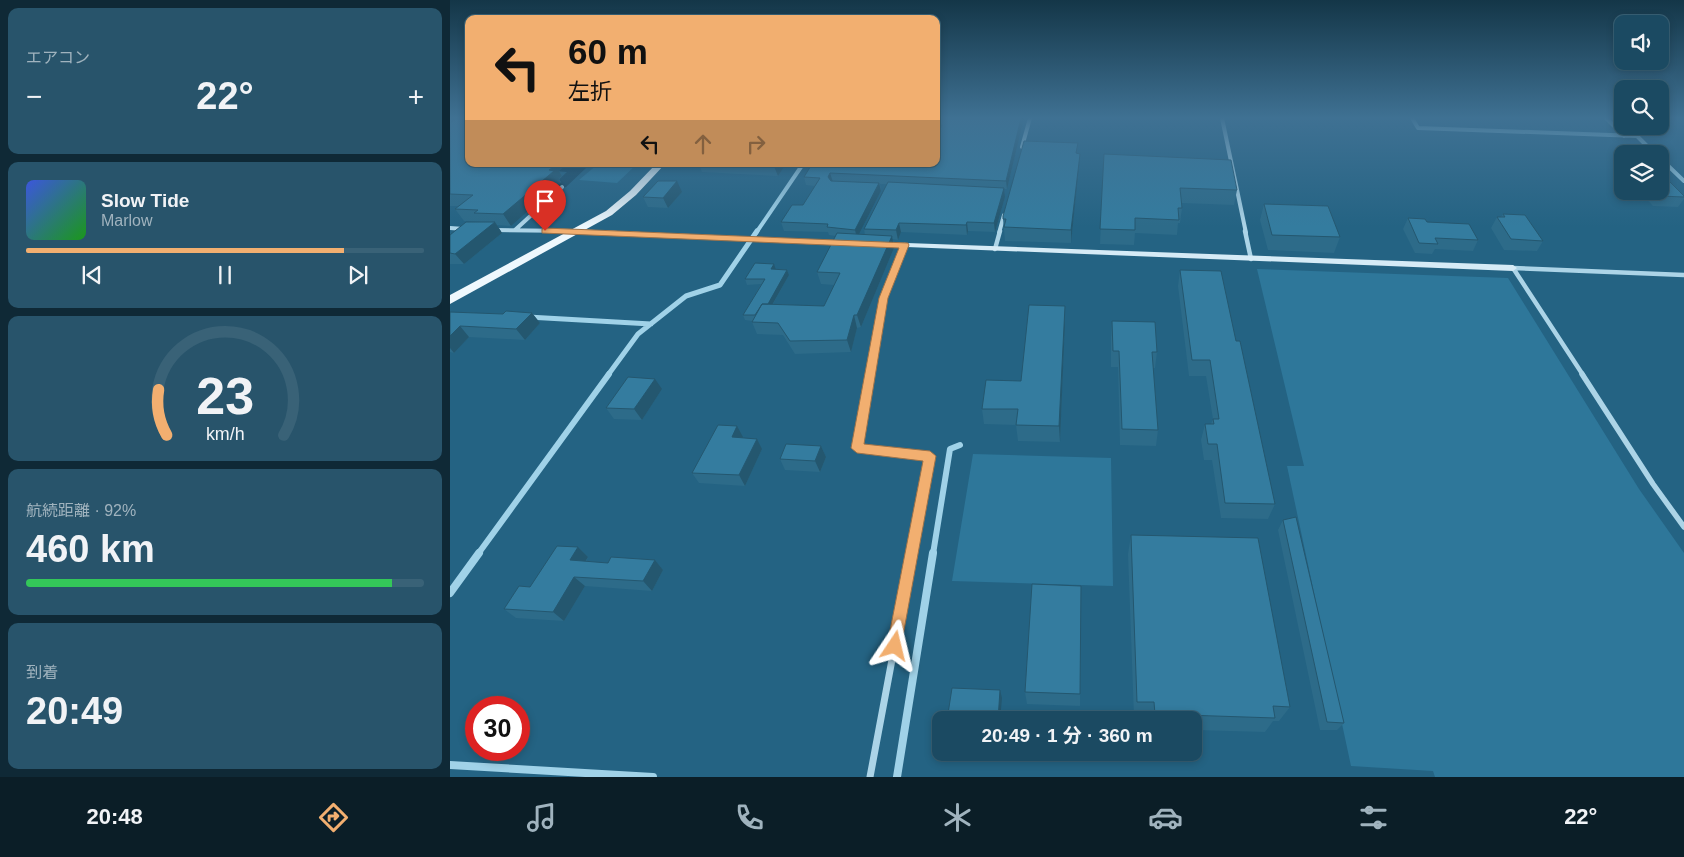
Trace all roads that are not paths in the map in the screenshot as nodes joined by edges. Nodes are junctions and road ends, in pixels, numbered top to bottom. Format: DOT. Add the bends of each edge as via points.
graph roads {
  1 [pos="1229,154"];
  2 [pos="658,167"];
  3 [pos="562,187"];
  4 [pos="1005,211"];
  5 [pos="450,228"];
  6 [pos="467,229"];
  7 [pos="492,230"];
  8 [pos="515,230"];
  9 [pos="576,231"];
  10 [pos="851,243"];
  11 [pos="877,244"];
  12 [pos="905,245"];
  13 [pos="996,248"];
  14 [pos="1251,259"];
  15 [pos="1513,268"];
  16 [pos="1684,275"];
  17 [pos="450,300"];
  18 [pos="1684,527"];
  19 [pos="870,777"];
  1 -- 14 [label="street"];
  2 -- 9 [label="main road" via="609,213"];
  3 -- 8 [label="street"];
  4 -- 13 [label="street"];
  5 -- 6 [label="street"];
  7 -- 8 [label="street"];
  8 -- 9 [label="street"];
  9 -- 10 [label="street"];
  9 -- 17 [label="main road"];
  11 -- 12 [label="street"];
  12 -- 13 [label="street"];
  12 -- 19 [label="street" via="884,298 857,448 930,456"];
  13 -- 14 [label="street"];
  14 -- 15 [label="street"];
  15 -- 16 [label="street"];
  15 -- 18 [label="street"];
}
